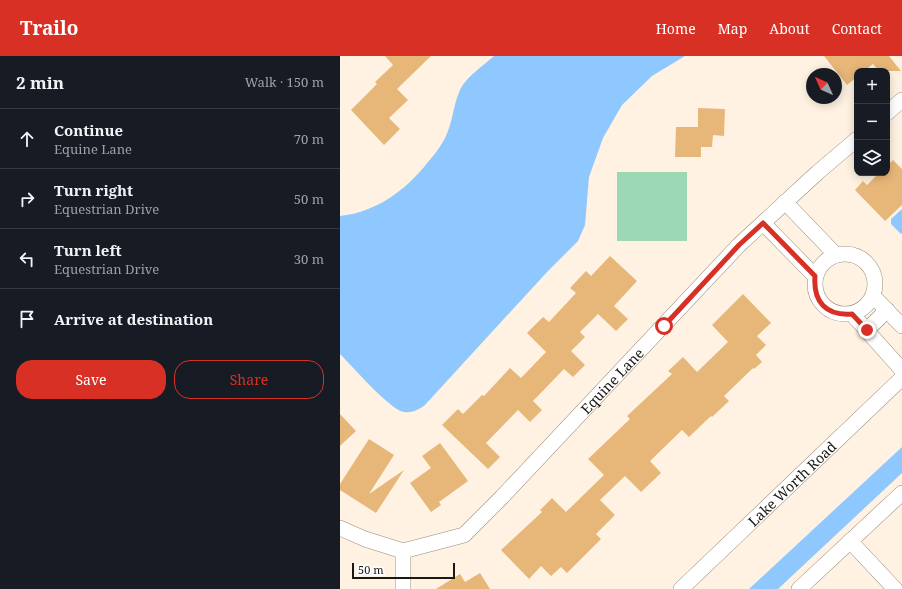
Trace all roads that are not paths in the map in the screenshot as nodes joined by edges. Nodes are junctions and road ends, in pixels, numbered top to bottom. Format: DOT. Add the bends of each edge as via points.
graph roads {
  1 [pos="902,100"];
  2 [pos="890,110"];
  3 [pos="856,140"];
  4 [pos="785,202"];
  5 [pos="763,223"];
  6 [pos="836,255"];
  7 [pos="815,276"];
  8 [pos="873,296"];
  9 [pos="886,310"];
  10 [pos="852,314"];
  11 [pos="902,326"];
  12 [pos="867,330"];
  13 [pos="902,370"];
  14 [pos="902,378"];
  15 [pos="902,493"];
  16 [pos="340,528"];
  17 [pos="850,541"];
  18 [pos="403,551"];
  19 [pos="403,589"];
  20 [pos="681,589"];
  21 [pos="799,589"];
  22 [pos="895,589"];
  1 -- 2 [label="street"];
  3 -- 4 [label="street, Equine Lane"];
  4 -- 5 [label="street, Equine Lane"];
  4 -- 6 [label="street"];
  5 -- 7 [label="street"];
  5 -- 18 [label="street, Equine Lane" via="739,245 508,492 464,535"];
  6 -- 7 [label="street" via="823,263"];
  6 -- 8 [label="street" via="846,254 864,261 874,277"];
  7 -- 10 [label="street" via="814,287 823,306 841,315"];
  8 -- 9 [label="street"];
  8 -- 10 [label="street" via="868,304"];
  9 -- 11 [label="street"];
  9 -- 12 [label="street"];
  10 -- 12 [label="street"];
  12 -- 13 [label="street"];
  14 -- 20 [label="street, Lake Worth Road"];
  15 -- 17 [label="street"];
  16 -- 18 [label="street"];
  17 -- 21 [label="street"];
  17 -- 22 [label="street"];
  18 -- 19 [label="street"];
}
